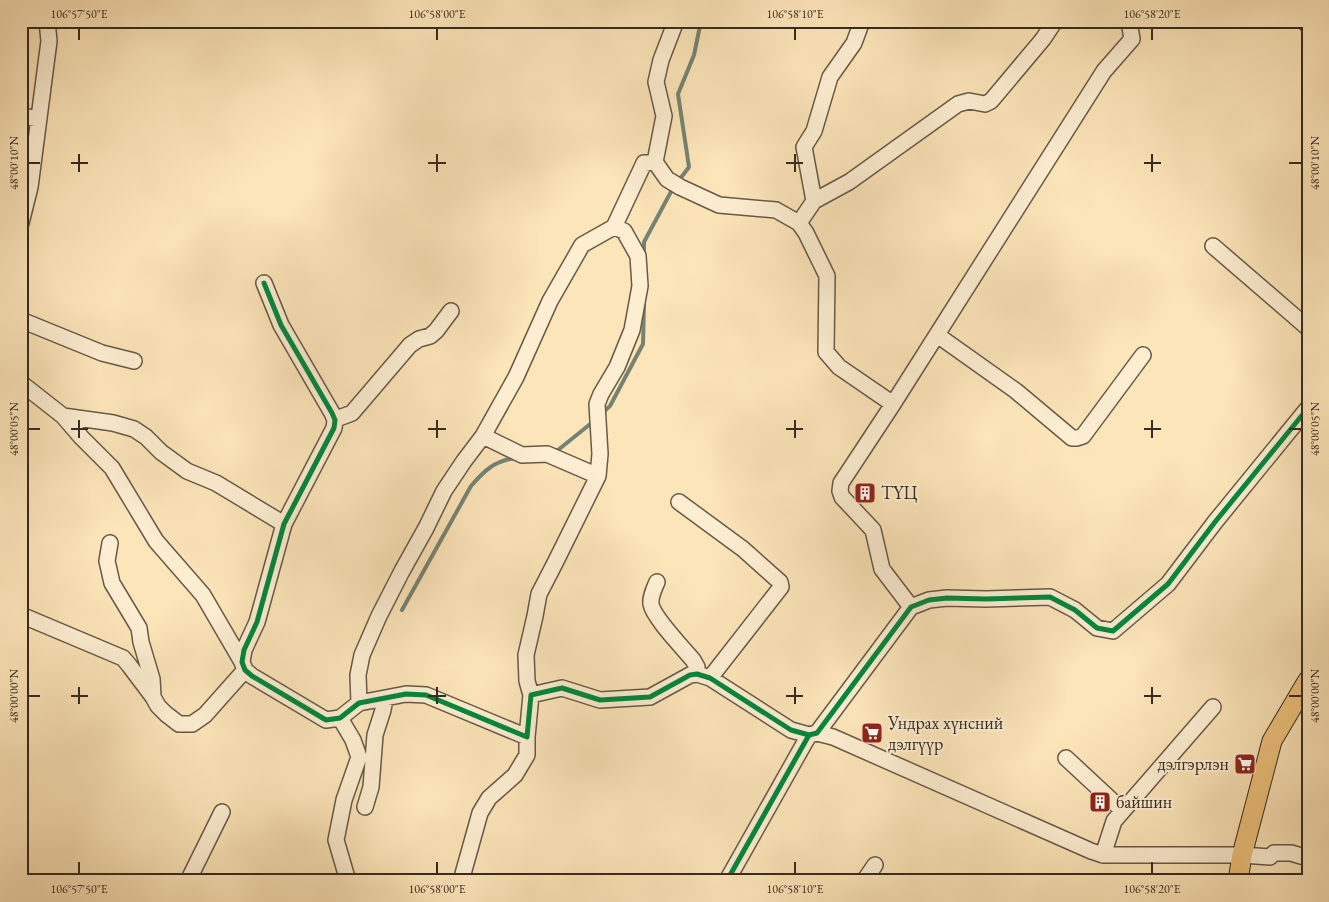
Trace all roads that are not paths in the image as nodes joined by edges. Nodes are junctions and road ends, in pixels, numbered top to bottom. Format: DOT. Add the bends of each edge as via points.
graph roads {
  1 [pos="47,21"];
  2 [pos="676,21"];
  3 [pos="862,21"];
  4 [pos="1055,21"];
  5 [pos="1129,21"];
  6 [pos="1303,21"];
  7 [pos="1308,25"];
  8 [pos="21,116"];
  9 [pos="39,119"];
  10 [pos="655,162"];
  11 [pos="814,202"];
  12 [pos="21,223"];
  13 [pos="799,223"];
  14 [pos="614,227"];
  15 [pos="1213,246"];
  16 [pos="264,283"];
  17 [pos="451,311"];
  18 [pos="21,320"];
  19 [pos="1308,328"];
  20 [pos="936,337"];
  21 [pos="1143,355"];
  22 [pos="134,361"];
  23 [pos="21,383"];
  24 [pos="893,404"];
  25 [pos="1308,408"];
  26 [pos="63,416"];
  27 [pos="335,420"];
  28 [pos="483,436"];
  29 [pos="598,476"];
  30 [pos="679,502"];
  31 [pos="284,524"];
  32 [pos="110,543"];
  33 [pos="657,582"];
  34 [pos="911,607"];
  35 [pos="21,615"];
  36 [pos="244,666"];
  37 [pos="703,676"];
  38 [pos="1308,680"];
  39 [pos="531,695"];
  40 [pos="153,697"];
  41 [pos="385,699"];
  42 [pos="359,703"];
  43 [pos="1213,707"];
  44 [pos="340,718"];
  45 [pos="813,734"];
  46 [pos="527,738"];
  47 [pos="1066,758"];
  48 [pos="365,807"];
  49 [pos="1122,810"];
  50 [pos="222,812"];
  51 [pos="1103,854"];
  52 [pos="1242,854"];
  53 [pos="1308,858"];
  54 [pos="876,865"];
  55 [pos="188,881"];
  56 [pos="348,881"];
  57 [pos="461,881"];
  58 [pos="730,881"];
  59 [pos="864,881"];
  60 [pos="1238,881"];
  1 -- 9 [label="street" via="49,42"];
  2 -- 10 [label="street" via="656,82 664,116"];
  3 -- 11 [label="street" via="854,43 830,77 814,131 804,147"];
  4 -- 11 [label="street" via="990,101 985,104 969,101 958,104 850,182"];
  5 -- 20 [label="street" via="1132,39 1104,71"];
  6 -- 7 [label="street"];
  8 -- 9 [label="street"];
  9 -- 12 [label="street" via="30,187"];
  10 -- 13 [label="street" via="667,179 680,188 719,205 776,210"];
  10 -- 14 [label="street" via="644,163"];
  11 -- 13 [label="street"];
  13 -- 24 [label="street" via="827,276 826,352 839,367"];
  14 -- 28 [label="street" via="582,245 550,301 516,377"];
  14 -- 29 [label="street" via="624,231 638,256 640,286 632,330 598,404"];
  15 -- 19 [label="street"];
  16 -- 27 [label="street" via="281,325"];
  17 -- 27 [label="street" via="430,336 410,345 352,413"];
  18 -- 22 [label="street" via="102,353"];
  20 -- 21 [label="street" via="1016,391 1072,438 1083,436"];
  20 -- 24 [label="street"];
  23 -- 26 [label="street"];
  24 -- 34 [label="street" via="840,483 840,491 873,530 882,569"];
  25 -- 34 [label="street" via="1168,584 1113,631 1097,628 1075,610 1050,598 947,598"];
  26 -- 31 [label="street" via="134,429 187,471"];
  26 -- 36 [label="street" via="112,468 156,541 203,595"];
  27 -- 31 [label="street" via="334,428"];
  28 -- 29 [label="street" via="522,455 547,454"];
  28 -- 42 [label="street" via="444,491 379,616 362,655 358,675"];
  29 -- 39 [label="street" via="539,594 526,655"];
  30 -- 37 [label="street" via="743,549 780,582 781,587"];
  31 -- 36 [label="street" via="256,622 244,650"];
  32 -- 40 [label="street" via="107,561 112,584 139,628 152,679"];
  33 -- 37 [label="street" via="650,602 654,613"];
  34 -- 45 [label="street"];
  35 -- 40 [label="street" via="123,658"];
  36 -- 40 [label="street" via="205,715 192,724 174,721"];
  36 -- 44 [label="street" via="252,676 326,720"];
  37 -- 39 [label="street" via="690,675 650,697 600,700 562,688"];
  37 -- 45 [label="street" via="791,730"];
  38 -- 52 [label="main road" via="1272,741"];
  39 -- 46 [label="street"];
  41 -- 42 [label="street"];
  41 -- 46 [label="street" via="406,694 426,695"];
  41 -- 48 [label="street" via="375,735 371,787"];
  42 -- 44 [label="street"];
  43 -- 49 [label="street"];
  44 -- 56 [label="street" via="354,740 359,757 344,800 336,840"];
  45 -- 51 [label="street" via="834,738"];
  45 -- 58 [label="street" via="729,877"];
  46 -- 57 [label="street" via="527,755 515,776 490,798 480,812"];
  47 -- 49 [label="street"];
  49 -- 51 [label="street" via="1114,821"];
  50 -- 55 [label="street"];
  51 -- 52 [label="street"];
  52 -- 53 [label="street" via="1270,857 1274,853 1291,853"];
  52 -- 60 [label="main road"];
  54 -- 59 [label="street"];
}
